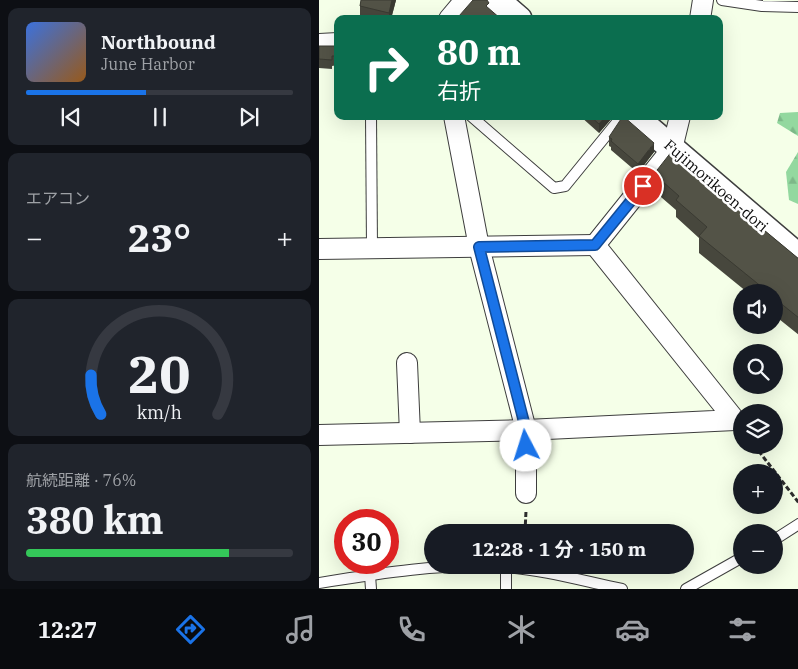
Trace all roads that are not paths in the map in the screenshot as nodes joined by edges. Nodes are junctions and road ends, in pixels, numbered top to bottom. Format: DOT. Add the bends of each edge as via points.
graph roads {
  1 [pos="465,0"];
  2 [pos="497,0"];
  3 [pos="703,0"];
  4 [pos="722,0"];
  5 [pos="798,7"];
  6 [pos="452,15"];
  7 [pos="514,15"];
  8 [pos="700,15"];
  9 [pos="334,43"];
  10 [pos="319,44"];
  11 [pos="371,120"];
  12 [pos="455,120"];
  13 [pos="476,120"];
  14 [pos="619,120"];
  15 [pos="639,120"];
  16 [pos="679,120"];
  17 [pos="672,148"];
  18 [pos="595,245"];
  19 [pos="479,247"];
  20 [pos="373,248"];
  21 [pos="319,250"];
  22 [pos="798,257"];
  23 [pos="407,363"];
  24 [pos="526,430"];
  25 [pos="410,433"];
  26 [pos="319,436"];
  27 [pos="526,493"];
  28 [pos="798,524"];
  29 [pos="783,534"];
  30 [pos="733,563"];
  31 [pos="424,568"];
  32 [pos="506,574"];
  33 [pos="555,574"];
  34 [pos="370,575"];
  35 [pos="319,583"];
  36 [pos="371,589"];
  37 [pos="506,589"];
  38 [pos="622,589"];
  39 [pos="686,589"];
  1 -- 6 [label="street"];
  2 -- 7 [label="street"];
  3 -- 8 [label="street"];
  4 -- 5 [label="lane"];
  9 -- 10 [label="street"];
  11 -- 20 [label="lane"];
  12 -- 19 [label="street"];
  13 -- 14 [label="lane" via="554,188 565,186"];
  15 -- 17 [label="street, Fujimorikoen-dori"];
  16 -- 17 [label="street"];
  17 -- 18 [label="street"];
  17 -- 22 [label="street, Fujimorikoen-dori"];
  18 -- 19 [label="street"];
  18 -- 24 [label="street" via="735,420"];
  19 -- 20 [label="street"];
  19 -- 24 [label="street"];
  20 -- 21 [label="street"];
  23 -- 25 [label="street"];
  24 -- 25 [label="street"];
  24 -- 27 [label="street"];
  25 -- 26 [label="street"];
  28 -- 29 [label="lane"];
  30 -- 39 [label="lane"];
  31 -- 34 [label="lane"];
  32 -- 37 [label="lane"];
  33 -- 38 [label="lane"];
  34 -- 35 [label="lane"];
  34 -- 36 [label="lane"];
}
